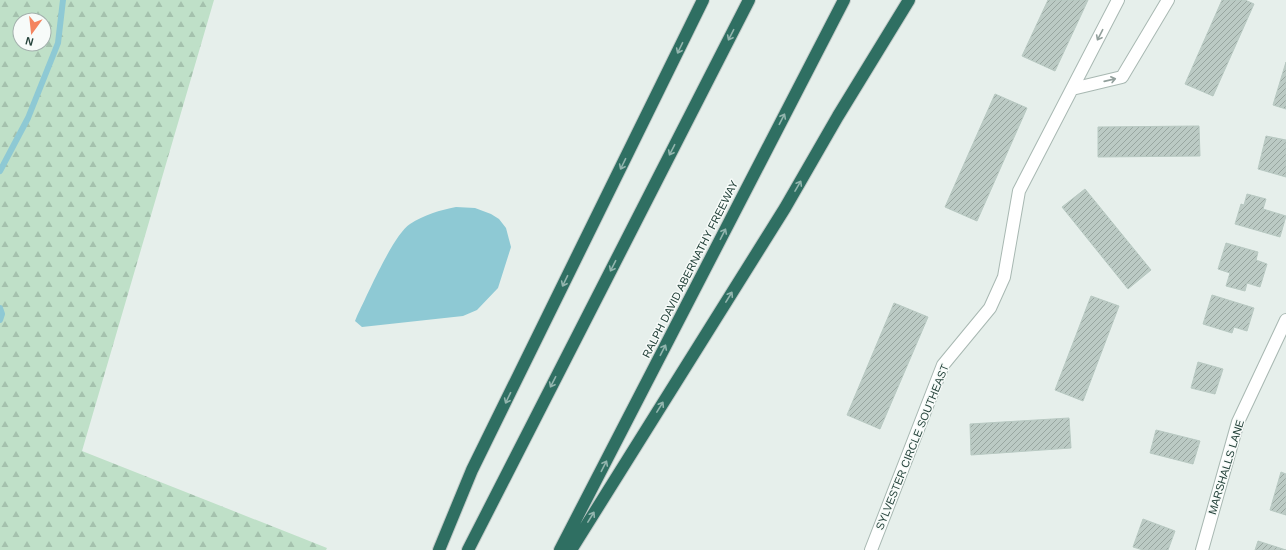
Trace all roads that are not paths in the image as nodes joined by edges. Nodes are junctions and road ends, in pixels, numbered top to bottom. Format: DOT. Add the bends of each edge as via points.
graph roads {
  1 [pos="703,0"];
  2 [pos="749,0"];
  3 [pos="844,0"];
  4 [pos="909,0"];
  5 [pos="1118,0"];
  6 [pos="1168,0"];
  7 [pos="1072,88"];
  8 [pos="1286,320"];
  9 [pos="439,550"];
  10 [pos="468,550"];
  11 [pos="560,550"];
  12 [pos="571,550"];
  13 [pos="871,550"];
  14 [pos="1202,550"];
  1 -- 9 [label="highway, one-way" via="472,470"];
  2 -- 10 [label="highway, one-way"];
  11 -- 3 [label="highway, RALPH DAVID ABERNATHY FREEWAY, one-way"];
  12 -- 4 [label="highway, one-way" via="781,214"];
  5 -- 7 [label="street, SYLVESTER CIRCLE SOUTHEAST, one-way"];
  7 -- 6 [label="street, one-way" via="1122,77"];
  7 -- 13 [label="street, SYLVESTER CIRCLE SOUTHEAST" via="1019,191 1004,277 990,308 942,364"];
  8 -- 14 [label="street, MARSHALLS LANE" via="1238,422"];
}
